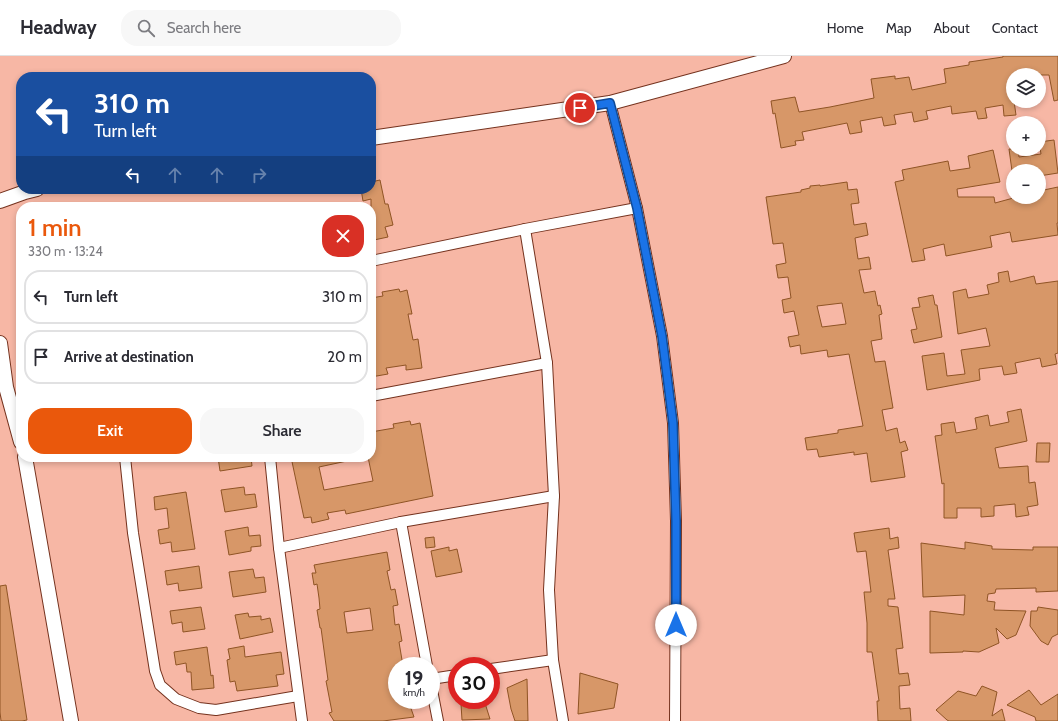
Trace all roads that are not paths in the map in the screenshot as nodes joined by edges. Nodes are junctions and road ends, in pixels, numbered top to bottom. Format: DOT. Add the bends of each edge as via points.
graph roads {
  1 [pos="784,56"];
  2 [pos="610,103"];
  3 [pos="376,137"];
  4 [pos="19,194"];
  5 [pos="0,201"];
  6 [pos="637,208"];
  7 [pos="525,229"];
  8 [pos="376,260"];
  9 [pos="0,343"];
  10 [pos="546,363"];
  11 [pos="376,395"];
  12 [pos="16,424"];
  13 [pos="26,462"];
  14 [pos="126,462"];
  15 [pos="270,462"];
  16 [pos="554,496"];
  17 [pos="401,522"];
  18 [pos="279,548"];
  19 [pos="425,657"];
  20 [pos="552,660"];
  21 [pos="500,668"];
  22 [pos="298,696"];
  23 [pos="436,709"];
  24 [pos="71,721"];
  25 [pos="302,721"];
  26 [pos="438,721"];
  27 [pos="563,721"];
  28 [pos="675,721"];
  1 -- 2 [label="street"];
  2 -- 3 [label="street"];
  2 -- 6 [label="street"];
  4 -- 5 [label="street"];
  6 -- 7 [label="street"];
  6 -- 28 [label="street" via="662,336 673,423 676,521"];
  7 -- 8 [label="street"];
  7 -- 10 [label="street"];
  9 -- 12 [label="street" via="6,387"];
  10 -- 11 [label="street"];
  10 -- 16 [label="street"];
  13 -- 24 [label="street"];
  14 -- 22 [label="street" via="133,533 155,671 160,685 176,699 199,708 216,710"];
  15 -- 18 [label="street"];
  16 -- 17 [label="street"];
  16 -- 20 [label="street" via="549,590"];
  17 -- 18 [label="street"];
  17 -- 19 [label="street"];
  18 -- 22 [label="street"];
  20 -- 21 [label="street"];
  20 -- 27 [label="street"];
  22 -- 25 [label="street"];
  23 -- 26 [label="street"];
}
